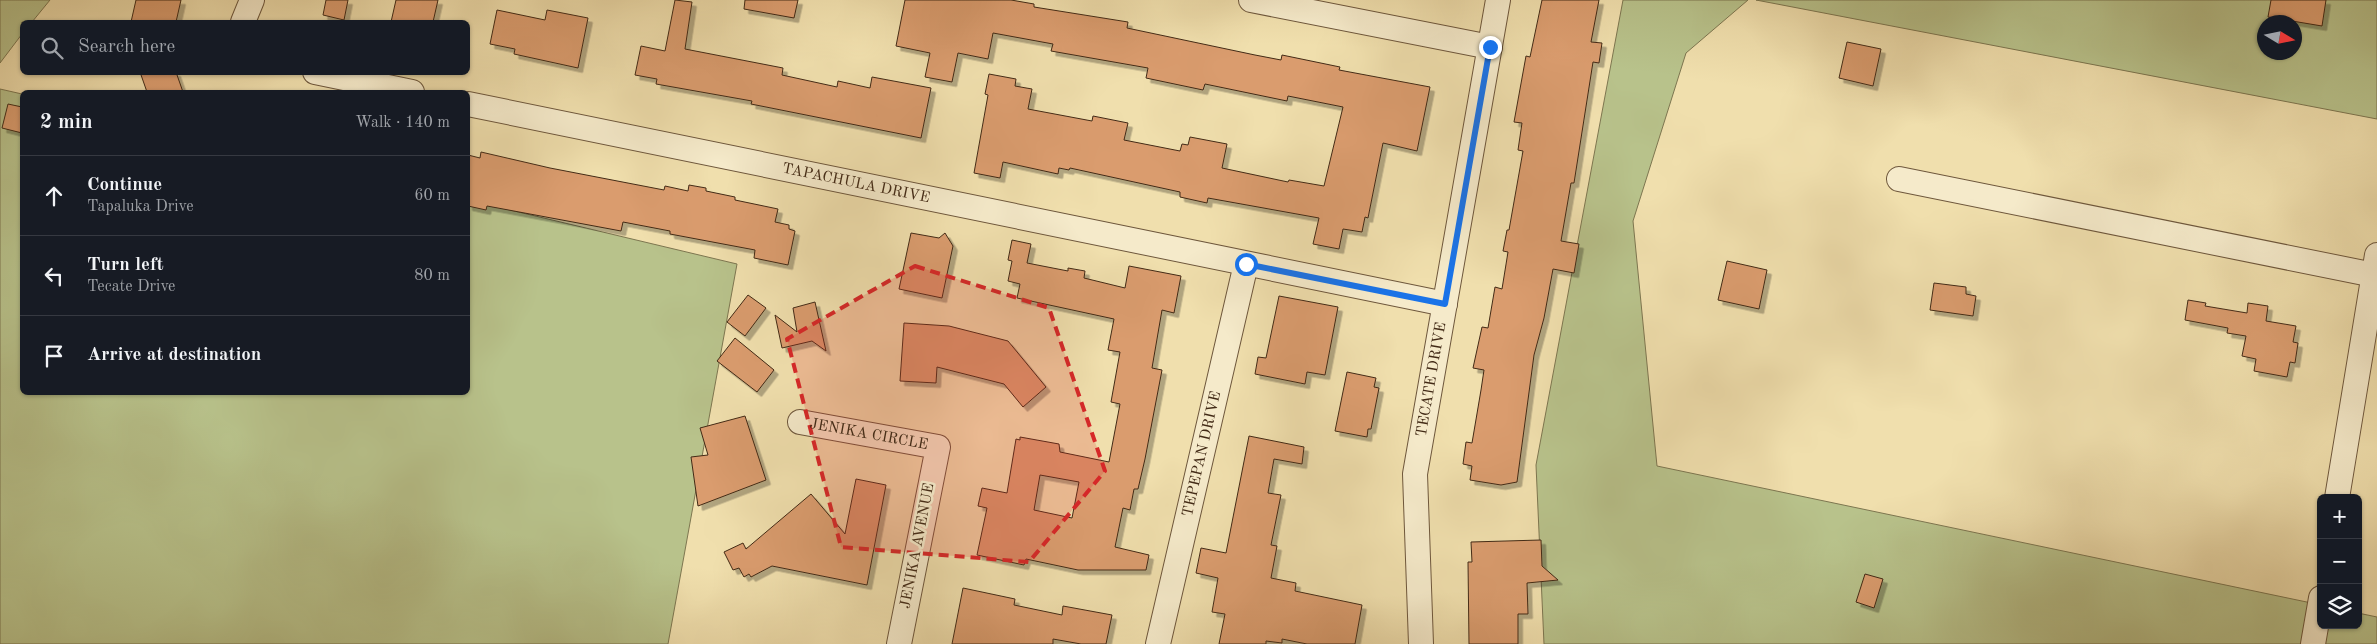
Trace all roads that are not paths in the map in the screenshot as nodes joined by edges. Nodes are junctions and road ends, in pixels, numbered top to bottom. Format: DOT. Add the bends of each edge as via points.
graph roads {
  1 [pos="252,0"];
  2 [pos="1251,0"];
  3 [pos="1498,0"];
  4 [pos="244,20"];
  5 [pos="1490,47"];
  6 [pos="329,75"];
  7 [pos="402,90"];
  8 [pos="470,104"];
  9 [pos="1899,179"];
  10 [pos="1246,264"];
  11 [pos="2375,265"];
  12 [pos="1445,304"];
  13 [pos="800,422"];
  14 [pos="938,447"];
  15 [pos="2338,494"];
  16 [pos="2317,621"];
  17 [pos="899,644"];
  18 [pos="1158,644"];
  19 [pos="1421,644"];
  20 [pos="2313,644"];
  1 -- 4 [label="street"];
  2 -- 5 [label="street"];
  3 -- 5 [label="street, TECATE DRIVE"];
  5 -- 12 [label="street, TECATE DRIVE"];
  6 -- 7 [label="street"];
  8 -- 10 [label="street, TAPACHULA DRIVE"];
  9 -- 11 [label="street"];
  10 -- 12 [label="street, TAPACHULA DRIVE"];
  10 -- 18 [label="street, TEPEPAN DRIVE"];
  11 -- 15 [label="street"];
  12 -- 19 [label="street, TECATE DRIVE" via="1415,474"];
  13 -- 14 [label="street, JENIKA CIRCLE"];
  14 -- 17 [label="street, JENIKA AVENUE"];
  16 -- 20 [label="street"];
}
